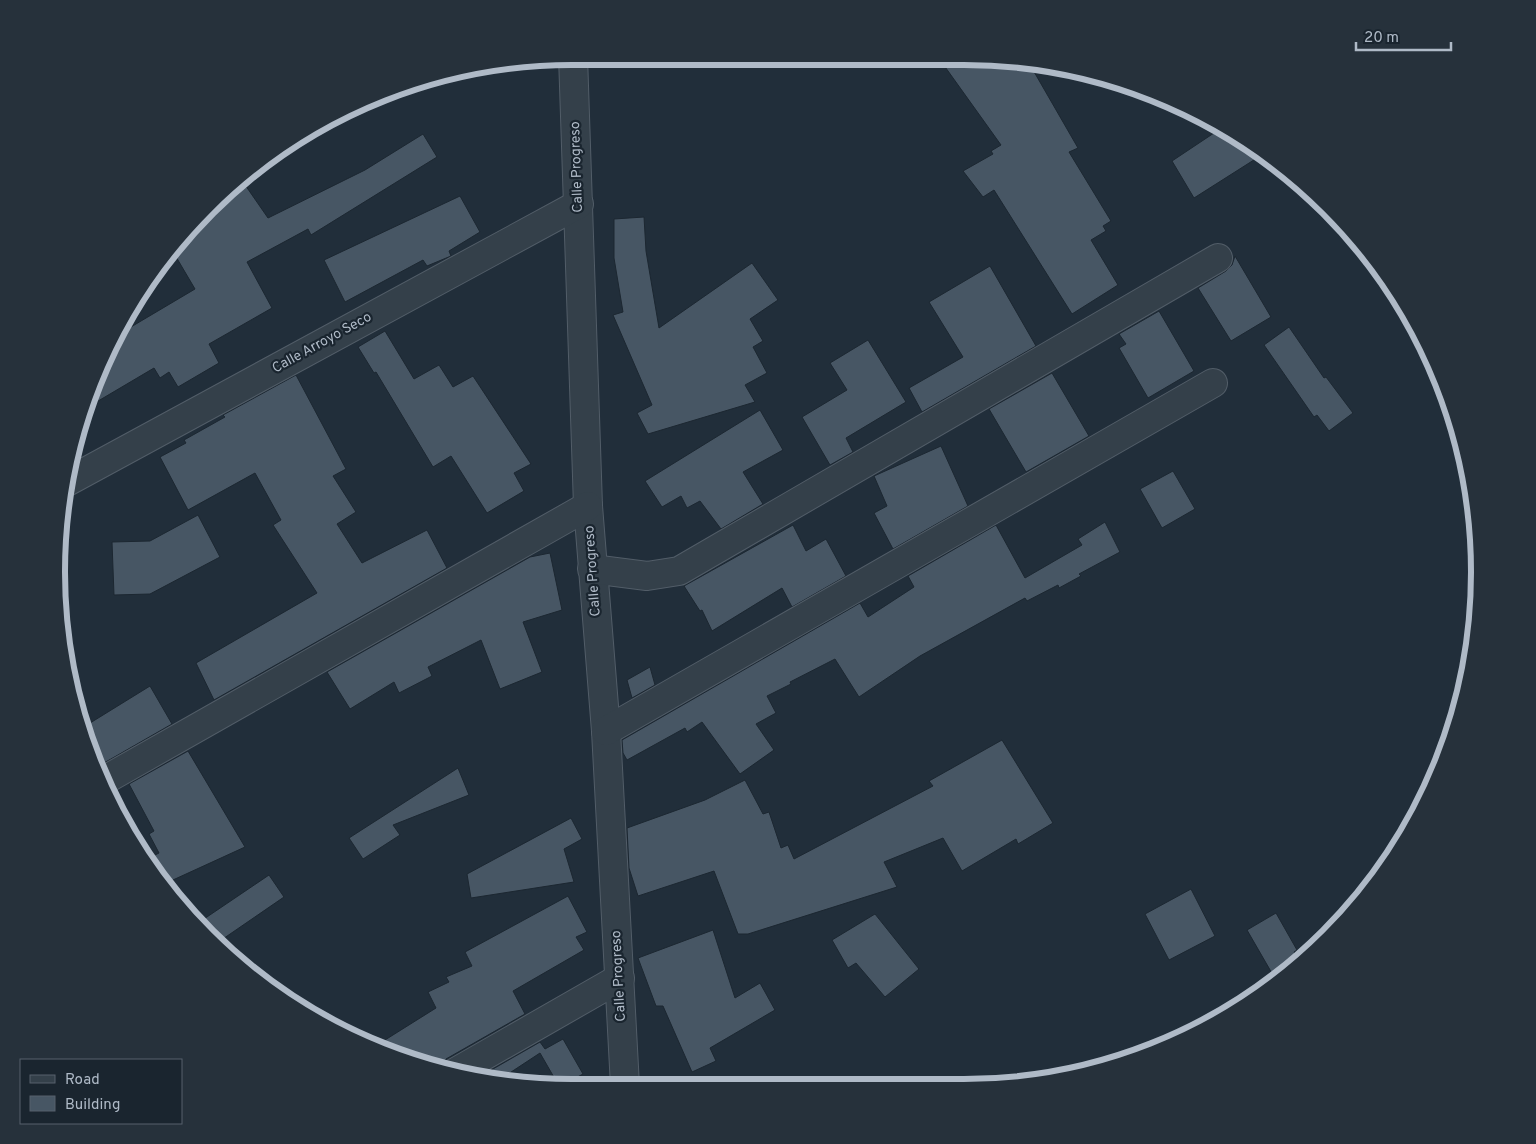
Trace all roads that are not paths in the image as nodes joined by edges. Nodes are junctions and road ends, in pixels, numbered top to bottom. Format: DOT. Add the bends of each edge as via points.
graph roads {
  1 [pos="573,65"];
  2 [pos="579,204"];
  3 [pos="1218,258"];
  4 [pos="1213,383"];
  5 [pos="74,478"];
  6 [pos="588,506"];
  7 [pos="592,570"];
  8 [pos="606,731"];
  9 [pos="109,778"];
  10 [pos="620,978"];
  11 [pos="464,1067"];
  12 [pos="625,1079"];
  1 -- 2 [label="street, Calle Progreso"];
  2 -- 5 [label="street, Calle Arroyo Seco"];
  2 -- 6 [label="street, Calle Progreso"];
  3 -- 7 [label="street" via="679,571 647,576"];
  4 -- 8 [label="street"];
  6 -- 7 [label="street, Calle Progreso"];
  6 -- 9 [label="street"];
  7 -- 8 [label="street, Calle Progreso"];
  8 -- 10 [label="street, Calle Progreso"];
  10 -- 11 [label="street"];
  10 -- 12 [label="street, Calle Progreso"];
}
